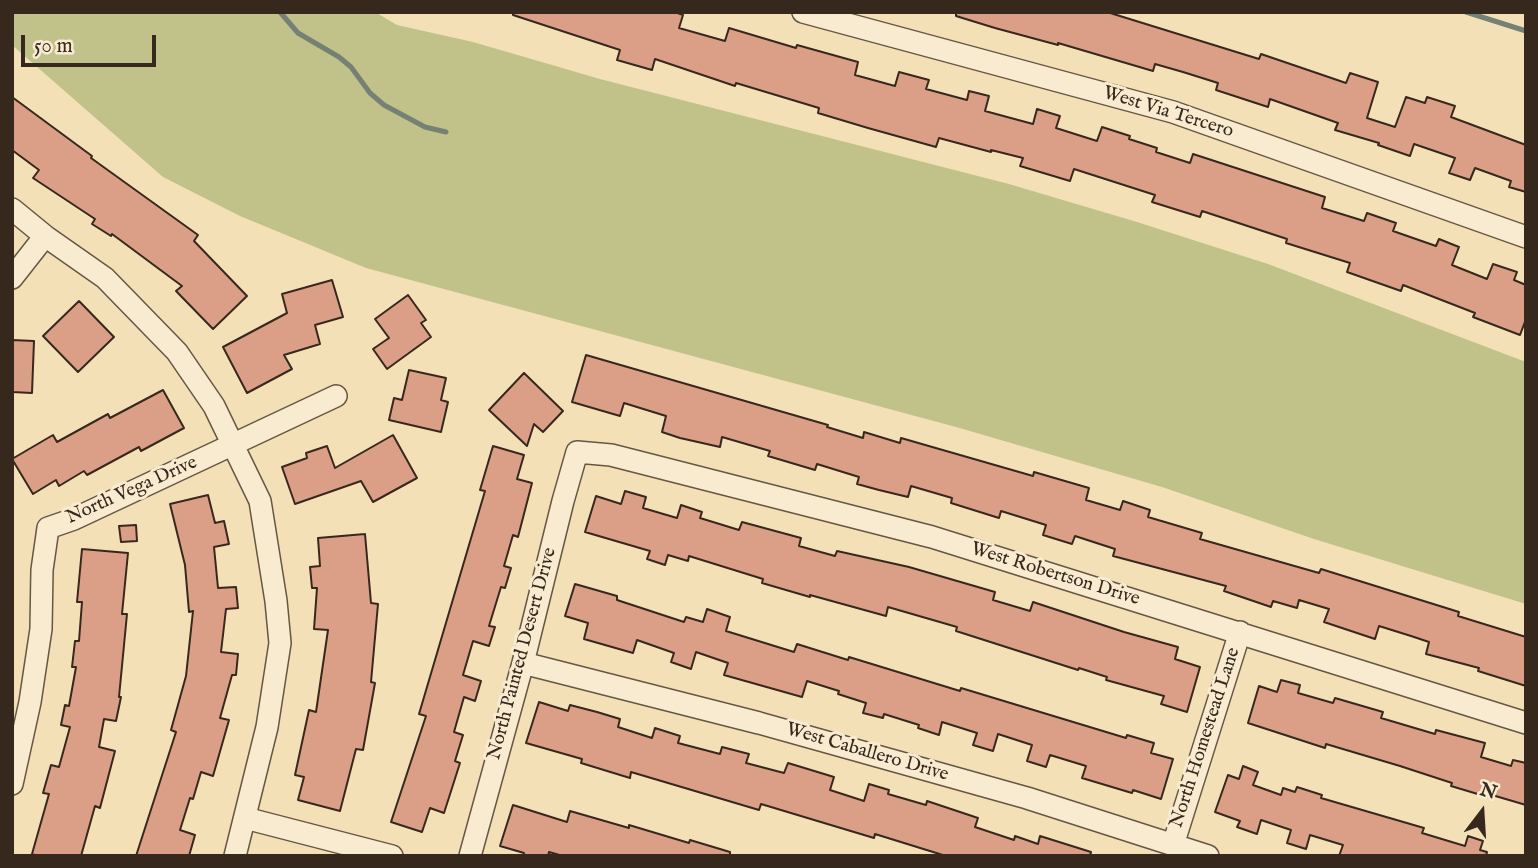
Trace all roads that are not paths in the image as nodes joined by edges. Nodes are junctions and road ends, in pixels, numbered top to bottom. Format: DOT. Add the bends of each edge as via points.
graph roads {
  1 [pos="803,12"];
  2 [pos="12,209"];
  3 [pos="45,236"];
  4 [pos="1526,237"];
  5 [pos="12,278"];
  6 [pos="336,396"];
  7 [pos="234,445"];
  8 [pos="577,452"];
  9 [pos="1240,632"];
  10 [pos="523,663"];
  11 [pos="1526,723"];
  12 [pos="12,784"];
  13 [pos="245,818"];
  14 [pos="1173,845"];
  15 [pos="235,856"];
  16 [pos="391,856"];
  17 [pos="470,856"];
  18 [pos="1208,856"];
  1 -- 4 [label="street, West Via Tercero" via="1173,112"];
  2 -- 3 [label="street"];
  3 -- 5 [label="street"];
  3 -- 7 [label="street" via="106,278 177,352"];
  6 -- 7 [label="street, North Vega Drive"];
  7 -- 12 [label="street, North Vega Drive" via="48,528 41,629"];
  7 -- 13 [label="street" via="260,501 280,643 267,727"];
  8 -- 9 [label="street, West Robertson Drive" via="611,455 932,537"];
  8 -- 10 [label="street, North Painted Desert Drive"];
  9 -- 11 [label="street, West Robertson Drive"];
  9 -- 14 [label="street, North Homestead Lane"];
  10 -- 14 [label="street, West Caballero Drive" via="906,764"];
  10 -- 17 [label="street, North Painted Desert Drive"];
  13 -- 15 [label="street"];
  13 -- 16 [label="street"];
  14 -- 18 [label="street, West Caballero Drive"];
}
